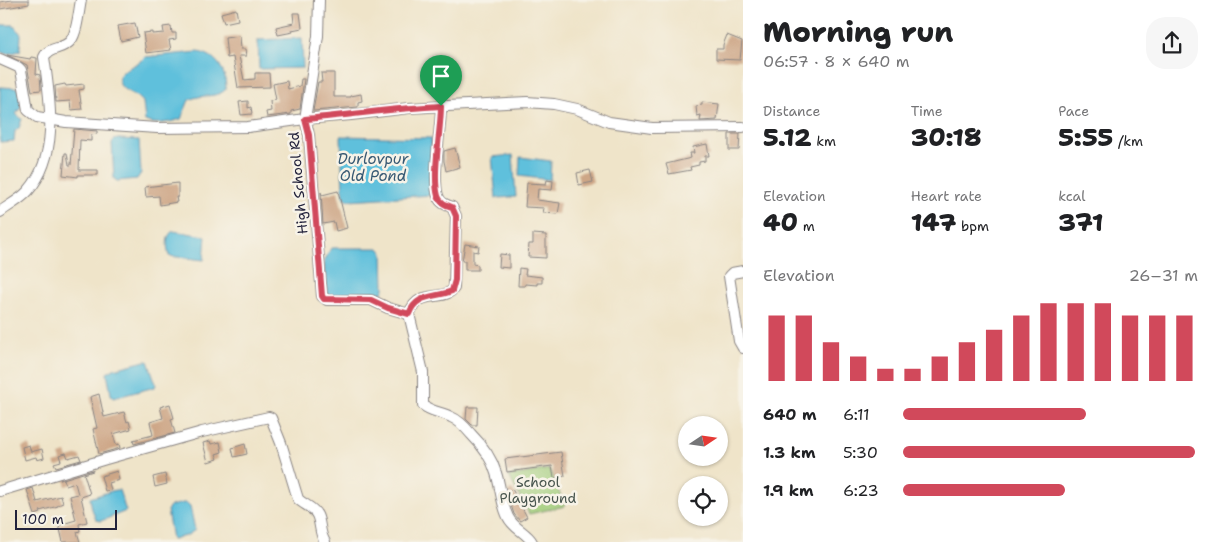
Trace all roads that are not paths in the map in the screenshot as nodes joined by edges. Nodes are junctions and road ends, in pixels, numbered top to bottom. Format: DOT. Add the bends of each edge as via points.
graph roads {
  1 [pos="81,0"];
  2 [pos="319,0"];
  3 [pos="0,59"];
  4 [pos="441,106"];
  5 [pos="305,119"];
  6 [pos="50,120"];
  7 [pos="743,127"];
  8 [pos="0,212"];
  9 [pos="743,271"];
  10 [pos="409,314"];
  11 [pos="743,348"];
  12 [pos="0,492"];
  13 [pos="324,542"];
  14 [pos="532,542"];
  1 -- 6 [label="street" via="71,41 48,51 44,57"];
  2 -- 5 [label="street" via="318,36"];
  3 -- 6 [label="street" via="21,70 28,110 37,117"];
  4 -- 5 [label="street"];
  4 -- 7 [label="street" via="527,102 554,104 609,122 652,128"];
  4 -- 10 [label="street" via="436,185 441,202 452,207 456,216 454,288 450,292 419,299"];
  5 -- 6 [label="street" via="248,127 157,128"];
  5 -- 10 [label="street, High School Rd" via="322,296 326,300 371,300"];
  6 -- 8 [label="street" via="45,160 37,178 28,191"];
  9 -- 11 [label="street" via="729,276 739,341"];
  10 -- 14 [label="street" via="423,372 423,405 452,417 478,442 497,473 509,520"];
  12 -- 13 [label="street" via="202,432 269,417 281,443 298,499 317,514"];
}
